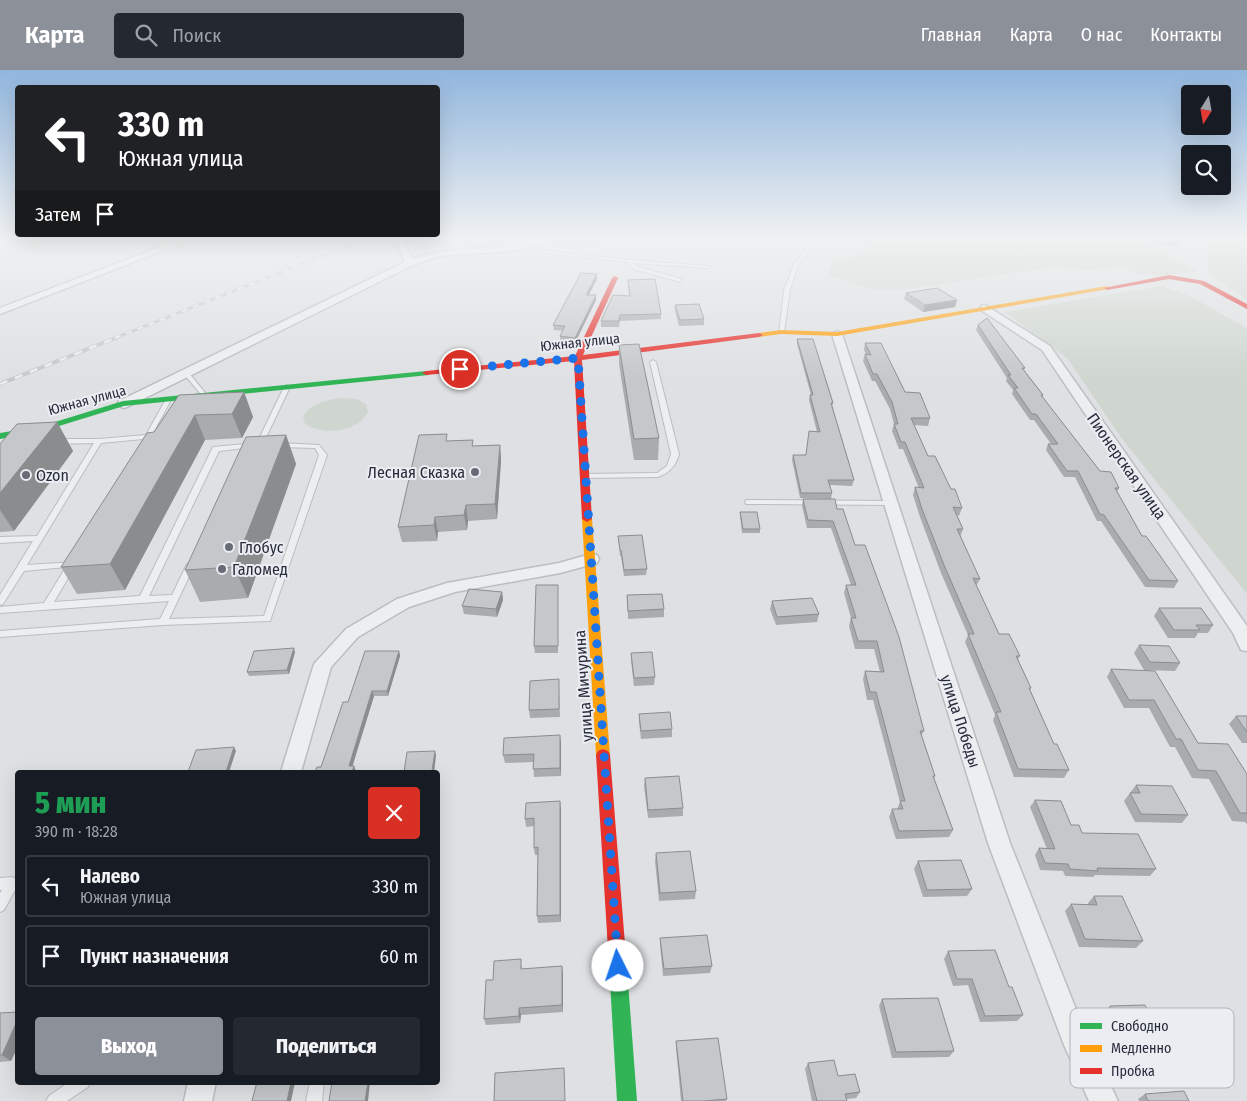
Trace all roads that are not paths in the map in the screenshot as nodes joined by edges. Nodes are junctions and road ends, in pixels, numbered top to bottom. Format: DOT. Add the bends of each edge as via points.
graph roads {
  1 [pos="68,285"];
  2 [pos="365,285"];
  3 [pos="612,285"];
  4 [pos="789,285"];
  5 [pos="1121,285"];
  6 [pos="1208,285"];
  7 [pos="1247,307"];
  8 [pos="985,308"];
  9 [pos="0,311"];
  10 [pos="781,332"];
  11 [pos="837,334"];
  12 [pos="578,358"];
  13 [pos="653,362"];
  14 [pos="186,373"];
  15 [pos="287,387"];
  16 [pos="206,396"];
  17 [pos="168,400"];
  18 [pos="123,404"];
  19 [pos="0,436"];
  20 [pos="148,438"];
  21 [pos="99,441"];
  22 [pos="50,445"];
  23 [pos="260,445"];
  24 [pos="143,446"];
  25 [pos="248,454"];
  26 [pos="585,476"];
  27 [pos="749,502"];
  28 [pos="890,503"];
  29 [pos="40,538"];
  30 [pos="0,540"];
  31 [pos="196,554"];
  32 [pos="77,556"];
  33 [pos="591,559"];
  34 [pos="72,564"];
  35 [pos="21,568"];
  36 [pos="175,598"];
  37 [pos="143,599"];
  38 [pos="0,602"];
  39 [pos="47,606"];
  40 [pos="0,610"];
  41 [pos="163,622"];
  42 [pos="0,634"];
  43 [pos="1247,645"];
  44 [pos="292,770"];
  45 [pos="0,884"];
  46 [pos="0,906"];
  47 [pos="1070,1028"];
  48 [pos="78,1085"];
  49 [pos="201,1085"];
  50 [pos="317,1085"];
  51 [pos="1098,1088"];
  52 [pos="54,1101"];
  53 [pos="198,1101"];
  54 [pos="314,1101"];
  55 [pos="627,1101"];
  56 [pos="1104,1101"];
  1 -- 9 [label="street"];
  2 -- 14 [label="street"];
  3 -- 12 [label="street, улица Мичурина"];
  4 -- 10 [label="lane"];
  5 -- 8 [label="street, Южная улица"];
  6 -- 7 [label="street, Южная улица"];
  8 -- 11 [label="street, Южная улица"];
  8 -- 43 [label="street, Пионерская улица" via="1046,348 1241,631"];
  10 -- 11 [label="street, Южная улица"];
  10 -- 12 [label="street, Южная улица"];
  11 -- 28 [label="street, улица Победы"];
  12 -- 15 [label="street, Южная улица"];
  12 -- 26 [label="street, улица Мичурина"];
  13 -- 26 [label="lane" via="675,454 674,462 658,475"];
  14 -- 16 [label="lane"];
  14 -- 18 [label="street"];
  15 -- 16 [label="street, Южная улица"];
  15 -- 23 [label="lane"];
  16 -- 17 [label="street, Южная улица"];
  17 -- 18 [label="street, Южная улица"];
  17 -- 20 [label="lane"];
  18 -- 19 [label="street, Южная улица" via="43,428"];
  20 -- 21 [label="lane"];
  20 -- 24 [label="lane"];
  21 -- 22 [label="lane" via="66,441"];
  21 -- 29 [label="lane"];
  23 -- 25 [label="lane"];
  23 -- 37 [label="lane" via="216,449"];
  23 -- 41 [label="lane" via="317,446 323,455 267,619"];
  26 -- 33 [label="street, улица Мичурина"];
  27 -- 28 [label="lane"];
  28 -- 47 [label="street, улица Победы" via="999,843"];
  29 -- 30 [label="lane"];
  29 -- 35 [label="lane"];
  31 -- 36 [label="lane"];
  32 -- 34 [label="lane"];
  33 -- 44 [label="street" via="560,568 453,587 403,603 352,633 323,664"];
  33 -- 55 [label="street, улица Мичурина"];
  34 -- 35 [label="lane"];
  34 -- 39 [label="lane"];
  35 -- 38 [label="lane"];
  36 -- 37 [label="lane"];
  36 -- 41 [label="lane"];
  37 -- 39 [label="lane"];
  39 -- 40 [label="lane"];
  41 -- 42 [label="lane"];
  45 -- 46 [label="lane" via="12,883"];
  48 -- 52 [label="lane"];
  49 -- 53 [label="street"];
  50 -- 54 [label="lane"];
  51 -- 56 [label="street, улица Победы"];
}
